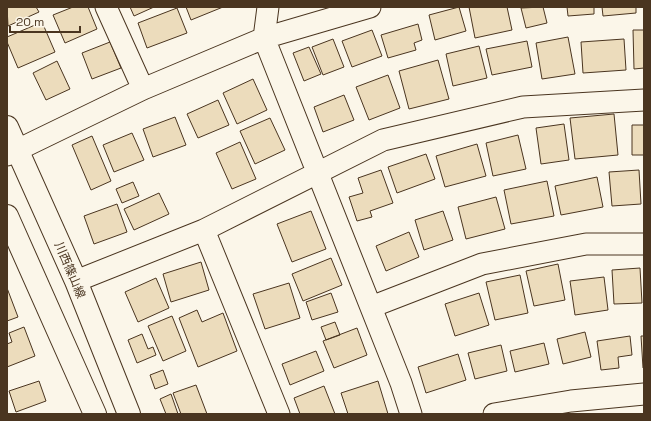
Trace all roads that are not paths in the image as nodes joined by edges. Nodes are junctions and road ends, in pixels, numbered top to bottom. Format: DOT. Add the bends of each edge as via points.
graph roads {
  1 [pos="106,7"];
  2 [pos="268,7"];
  3 [pos="370,7"];
  4 [pos="264,38"];
  5 [pos="142,89"];
  6 [pos="644,100"];
  7 [pos="7,127"];
  8 [pos="12,152"];
  9 [pos="316,172"];
  10 [pos="7,216"];
  11 [pos="204,230"];
  12 [pos="644,244"];
  13 [pos="76,282"];
  14 [pos="371,307"];
  15 [pos="644,394"];
  16 [pos="95,414"];
  17 [pos="129,414"];
  18 [pos="279,414"];
  19 [pos="410,414"];
  20 [pos="494,414"];
  1 -- 5 [label="street"];
  2 -- 4 [label="street"];
  3 -- 4 [label="street"];
  4 -- 5 [label="street"];
  4 -- 9 [label="street"];
  5 -- 8 [label="street"];
  6 -- 9 [label="street" via="523,107 383,140"];
  7 -- 8 [label="main road, 川西篠山線"];
  8 -- 13 [label="main road, 川西篠山線"];
  9 -- 11 [label="street"];
  9 -- 14 [label="street"];
  10 -- 16 [label="main road"];
  11 -- 13 [label="street"];
  11 -- 18 [label="street"];
  12 -- 14 [label="street" via="586,244 482,264"];
  13 -- 17 [label="main road, 川西篠山線"];
  14 -- 19 [label="street"];
  15 -- 20 [label="street" via="571,401"];
}
